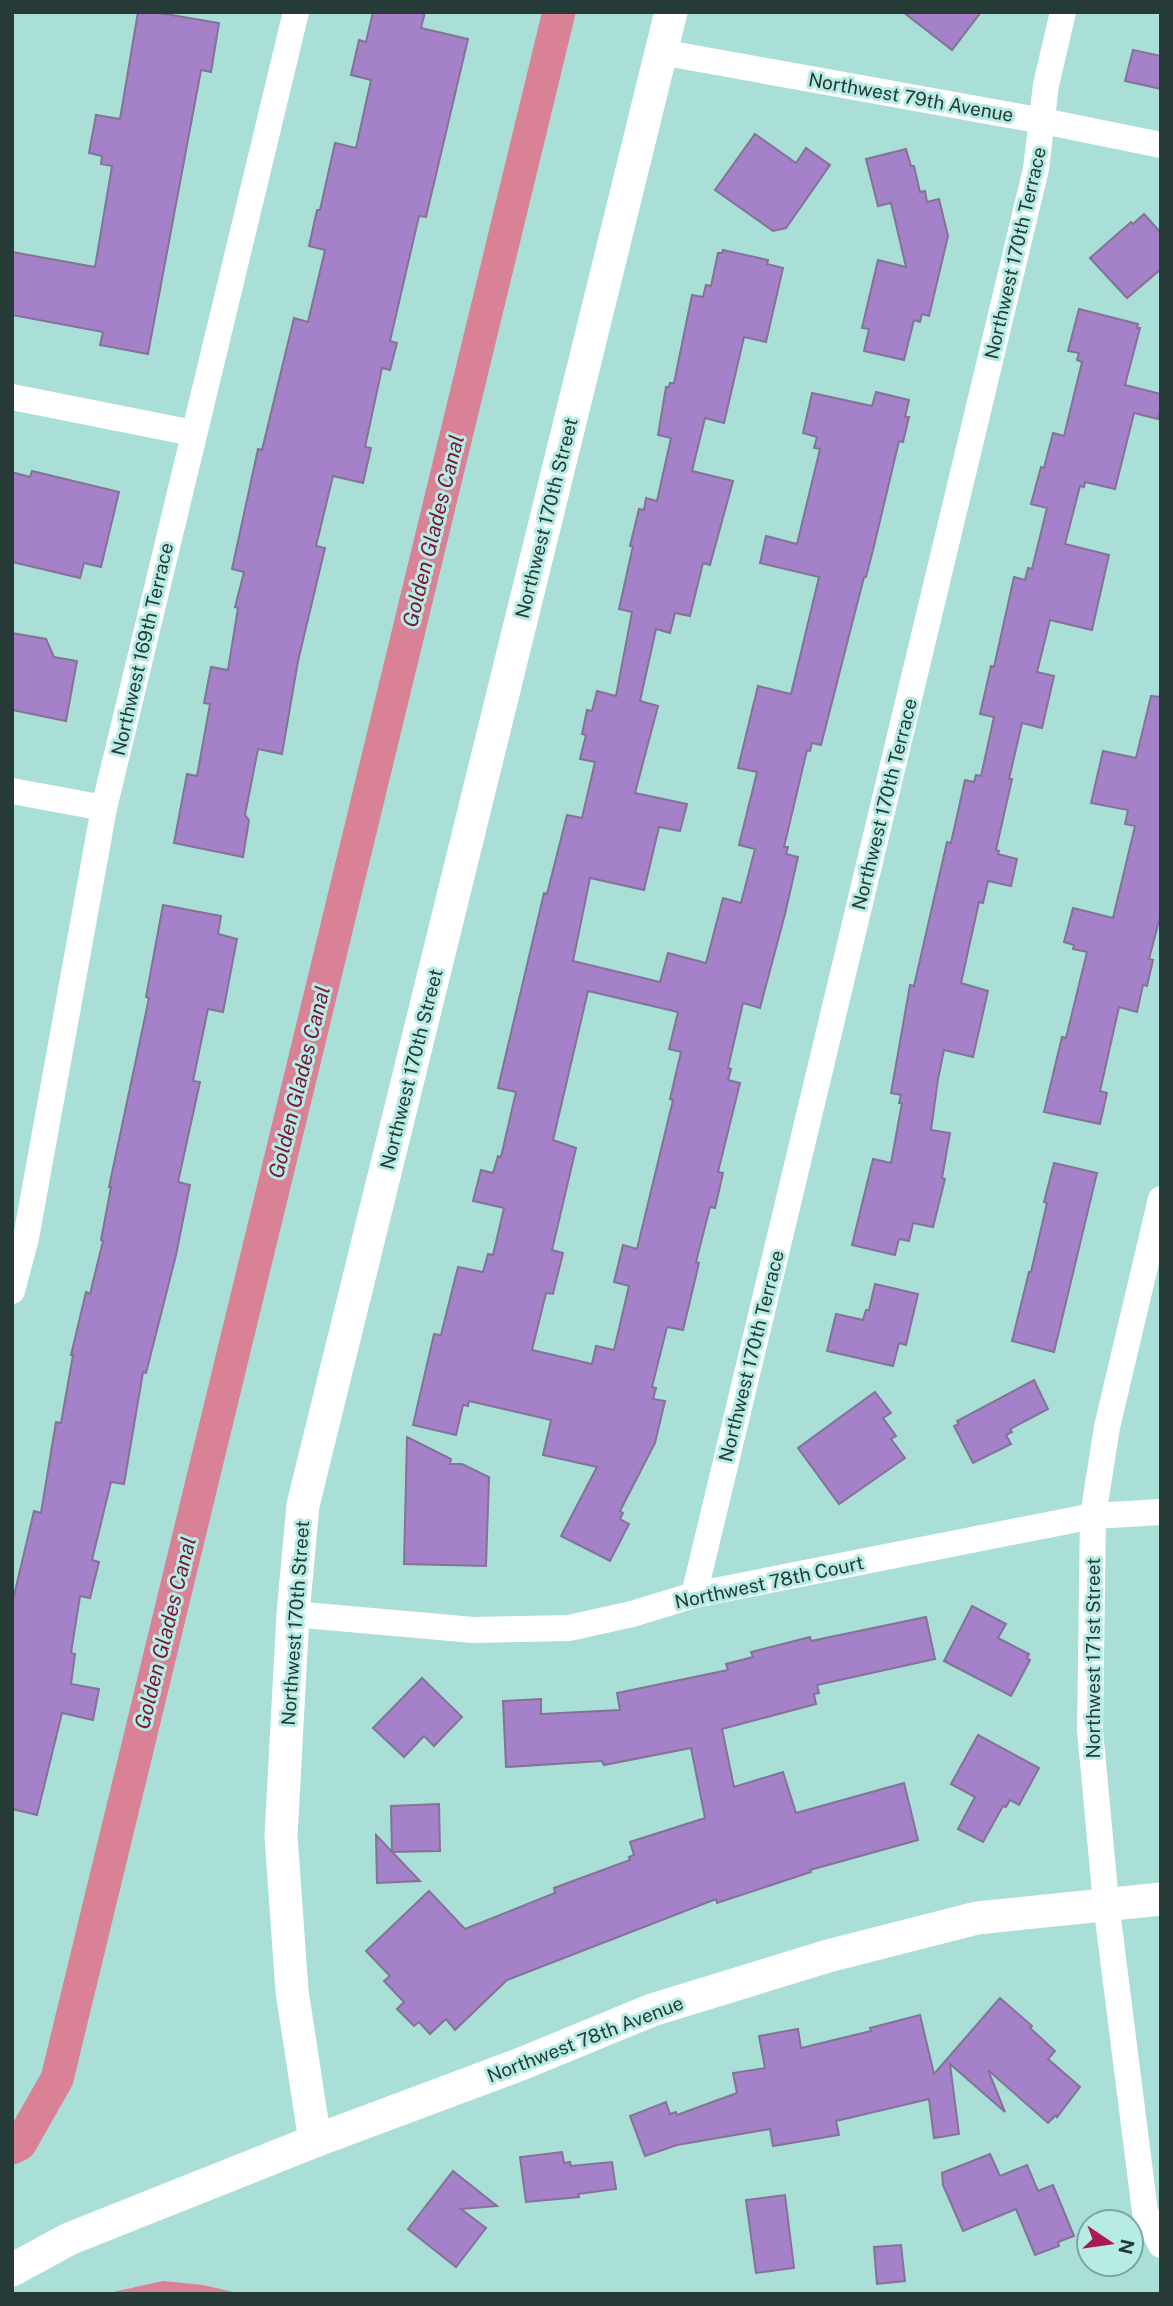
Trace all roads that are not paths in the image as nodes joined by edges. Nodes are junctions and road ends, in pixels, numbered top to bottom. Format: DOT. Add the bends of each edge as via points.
graph roads {
  1 [pos="296,12"];
  2 [pos="671,12"];
  3 [pos="1063,12"];
  4 [pos="662,52"];
  5 [pos="1043,121"];
  6 [pos="1161,145"];
  7 [pos="12,397"];
  8 [pos="193,433"];
  9 [pos="12,791"];
  10 [pos="104,808"];
  11 [pos="1161,1199"];
  12 [pos="19,1236"];
  13 [pos="12,1292"];
  14 [pos="1161,1512"];
  15 [pos="1093,1516"];
  16 [pos="694,1595"];
  17 [pos="293,1614"];
  18 [pos="1161,1899"];
  19 [pos="1106,1903"];
  20 [pos="316,2141"];
  21 [pos="1161,2245"];
  22 [pos="17,2267"];
  1 -- 8 [label="street, Northwest 169th Terrace"];
  2 -- 4 [label="street, Northwest 170th Street"];
  3 -- 5 [label="street, Northwest 170th Terrace" via="1046,85"];
  4 -- 5 [label="street, Northwest 79th Avenue"];
  4 -- 17 [label="street, Northwest 170th Street" via="303,1506"];
  5 -- 6 [label="street, Northwest 79th Avenue"];
  5 -- 16 [label="street, Northwest 170th Terrace" via="1037,169"];
  7 -- 8 [label="street"];
  8 -- 10 [label="street, Northwest 169th Terrace"];
  9 -- 10 [label="street"];
  10 -- 12 [label="street, Northwest 169th Terrace"];
  11 -- 15 [label="street, Northwest 171st Street" via="1107,1427"];
  12 -- 13 [label="street, Northwest 169th Terrace"];
  14 -- 15 [label="street, Northwest 78th Court"];
  15 -- 16 [label="street, Northwest 78th Court"];
  15 -- 19 [label="street, Northwest 171st Street" via="1090,1730"];
  16 -- 17 [label="street, Northwest 78th Court" via="569,1628 473,1630"];
  17 -- 20 [label="street, Northwest 170th Street" via="281,1836 292,1991"];
  18 -- 19 [label="street, Northwest 78th Avenue"];
  19 -- 20 [label="street, Northwest 78th Avenue" via="977,1918 816,1960 652,2010"];
  19 -- 21 [label="street, Northwest 171st Street" via="1145,2212"];
  20 -- 22 [label="street, Northwest 78th Avenue" via="68,2239"];
}
